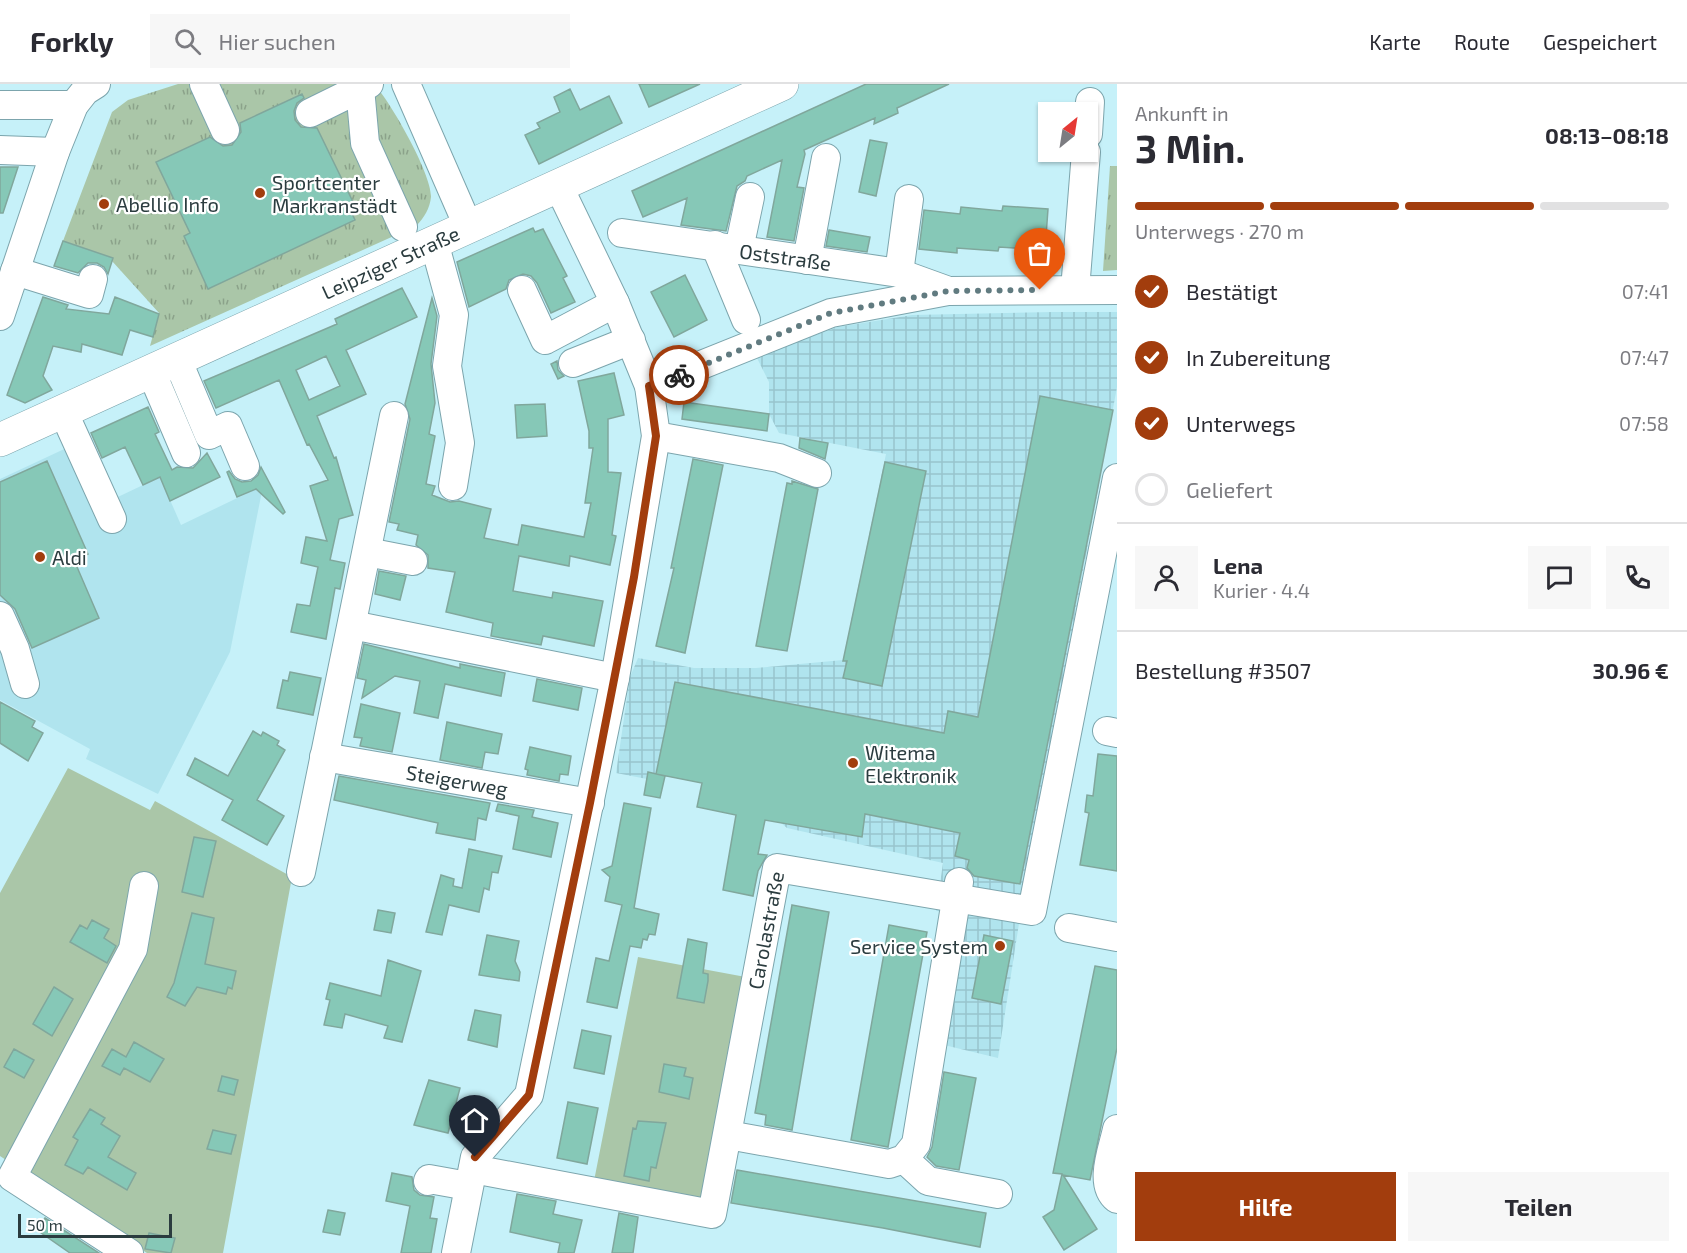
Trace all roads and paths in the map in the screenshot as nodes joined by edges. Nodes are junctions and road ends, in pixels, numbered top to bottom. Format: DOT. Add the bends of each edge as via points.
graph roads {
  1 [pos="54,84"];
  2 [pos="96,84"];
  3 [pos="204,84"];
  4 [pos="406,84"];
  5 [pos="782,84"];
  6 [pos="365,86"];
  7 [pos="0,105"];
  8 [pos="74,105"];
  9 [pos="310,112"];
  10 [pos="225,130"];
  11 [pos="0,150"];
  12 [pos="55,152"];
  13 [pos="826,158"];
  14 [pos="1085,162"];
  15 [pos="558,185"];
  16 [pos="750,197"];
  17 [pos="909,199"];
  18 [pos="468,226"];
  19 [pos="403,227"];
  20 [pos="622,233"];
  21 [pos="434,242"];
  22 [pos="727,247"];
  23 [pos="807,260"];
  24 [pos="15,271"];
  25 [pos="899,273"];
  26 [pos="93,279"];
  27 [pos="522,290"];
  28 [pos="1075,290"];
  29 [pos="1117,290"];
  30 [pos="948,291"];
  31 [pos="615,303"];
  32 [pos="0,316"];
  33 [pos="746,320"];
  34 [pos="631,340"];
  35 [pos="573,363"];
  36 [pos="164,365"];
  37 [pos="649,386"];
  38 [pos="63,411"];
  39 [pos="394,416"];
  40 [pos="656,436"];
  41 [pos="0,440"];
  42 [pos="186,453"];
  43 [pos="244,466"];
  44 [pos="817,473"];
  45 [pos="1117,478"];
  46 [pos="453,486"];
  47 [pos="112,519"];
  48 [pos="367,552"];
  49 [pos="413,561"];
  50 [pos="0,616"];
  51 [pos="352,625"];
  52 [pos="615,678"];
  53 [pos="25,684"];
  54 [pos="324,758"];
  55 [pos="590,803"];
  56 [pos="301,872"];
  57 [pos="144,886"];
  58 [pos="957,890"];
  59 [pos="1070,928"];
  60 [pos="1117,937"];
  61 [pos="1117,1129"];
  62 [pos="728,1135"];
  63 [pos="904,1159"];
  64 [pos="471,1178"];
  65 [pos="428,1181"];
  66 [pos="998,1194"];
  67 [pos="1117,1198"];
  68 [pos="129,1253"];
  69 [pos="456,1253"];
  1 -- 8 [label="street"];
  2 -- 8 [label="street"];
  3 -- 10 [label="street"];
  4 -- 18 [label="street"];
  5 -- 15 [label="main road, Leipziger Straße"];
  6 -- 9 [label="street"];
  6 -- 19 [label="street" via="365,143"];
  7 -- 8 [label="street"];
  8 -- 12 [label="street"];
  11 -- 12 [label="street"];
  12 -- 24 [label="street"];
  13 -- 23 [label="street"];
  14 -- 28 [label="street"];
  15 -- 18 [label="main road, Leipziger Straße"];
  15 -- 31 [label="street"];
  16 -- 22 [label="street"];
  17 -- 25 [label="street"];
  18 -- 21 [label="main road, Leipziger Straße"];
  20 -- 22 [label="street, Oststraße"];
  21 -- 36 [label="main road, Leipziger Straße"];
  21 -- 46 [label="street" via="454,315 447,366 460,443"];
  22 -- 23 [label="street, Oststraße"];
  22 -- 33 [label="street"];
  23 -- 25 [label="street, Oststraße"];
  24 -- 26 [label="street" via="89,294"];
  24 -- 32 [label="street"];
  25 -- 30 [label="street, Oststraße"];
  27 -- 31 [label="street" via="545,340"];
  28 -- 29 [label="street, Oststraße"];
  28 -- 30 [label="street, Oststraße"];
  30 -- 37 [label="street, Oststraße" via="831,313"];
  31 -- 34 [label="street"];
  34 -- 35 [label="street"];
  34 -- 37 [label="street"];
  36 -- 38 [label="main road, Leipziger Straße"];
  36 -- 42 [label="street"];
  36 -- 43 [label="street" via="208,435 228,426"];
  37 -- 40 [label="street"];
  38 -- 41 [label="main road, Leipziger Straße"];
  38 -- 47 [label="street"];
  39 -- 48 [label="street"];
  40 -- 44 [label="street" via="779,458"];
  40 -- 52 [label="street"];
  45 -- 58 [label="street" via="1032,911"];
  48 -- 49 [label="street"];
  48 -- 51 [label="street"];
  50 -- 53 [label="street"];
  51 -- 52 [label="street"];
  51 -- 54 [label="street"];
  52 -- 55 [label="street"];
  54 -- 55 [label="street, Steigerweg"];
  54 -- 56 [label="street"];
  55 -- 64 [label="street" via="529,1095 475,1157"];
  57 -- 68 [label="street" via="133,950 12,1177"];
  58 -- 62 [label="street, Carolastraße" via="777,868"];
  58 -- 63 [label="street" via="916,1144"];
  59 -- 60 [label="street"];
  61 -- 67 [label="street" via="1107,1179"];
  62 -- 63 [label="street" via="889,1164"];
  62 -- 64 [label="street, Carolastraße" via="712,1214"];
  63 -- 66 [label="street" via="928,1180"];
  64 -- 65 [label="street"];
  64 -- 69 [label="street"];
}
